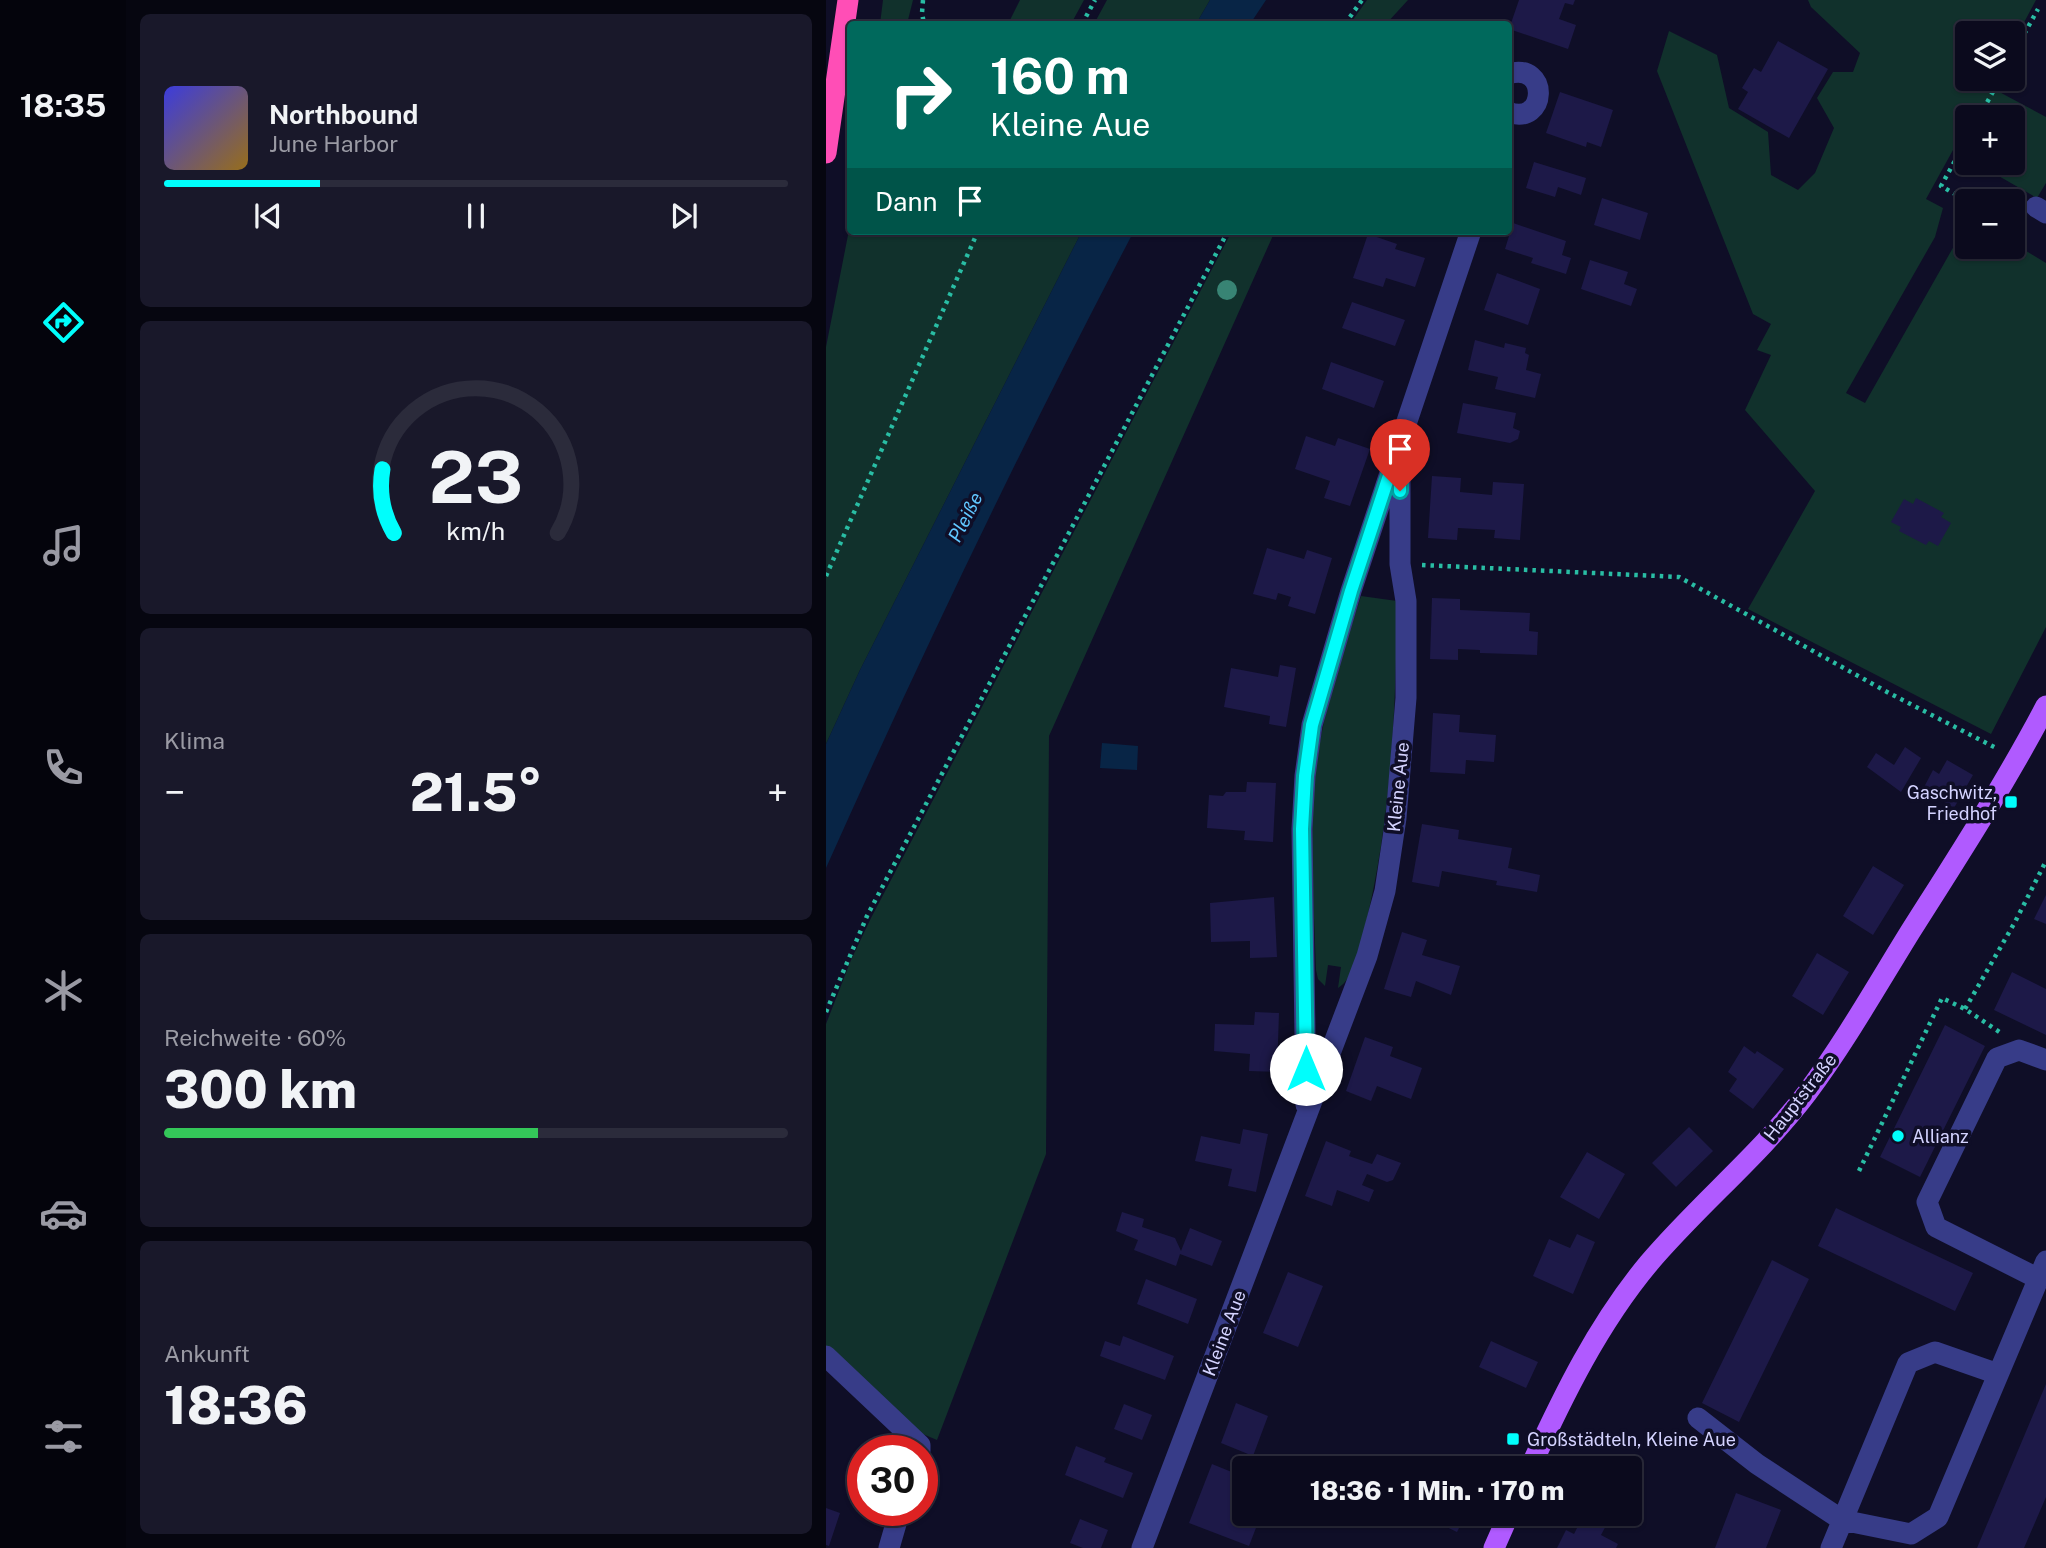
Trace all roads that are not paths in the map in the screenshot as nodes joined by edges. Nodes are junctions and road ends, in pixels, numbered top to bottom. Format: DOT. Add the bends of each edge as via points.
graph roads {
  1 [pos="848,0"];
  2 [pos="1512,73"];
  3 [pos="1512,115"];
  4 [pos="826,153"];
  5 [pos="1470,235"];
  6 [pos="1400,442"];
  7 [pos="2046,706"];
  8 [pos="2046,1060"];
  9 [pos="1306,1118"];
  10 [pos="2042,1270"];
  11 [pos="826,1356"];
  12 [pos="1998,1374"];
  13 [pos="1698,1418"];
  14 [pos="909,1435"];
  15 [pos="1536,1456"];
  16 [pos="1842,1520"];
  17 [pos="895,1526"];
  18 [pos="1504,1526"];
  19 [pos="889,1548"];
  20 [pos="1142,1548"];
  21 [pos="1494,1548"];
  22 [pos="1831,1548"];
  1 -- 4 [label="highway"];
  2 -- 3 [label="street" via="1529,75 1539,92 1531,110"];
  5 -- 6 [label="street, Kleine Aue"];
  6 -- 9 [label="street, Kleine Aue" via="1312,725 1302,829"];
  6 -- 9 [label="street, Kleine Aue" via="1406,698 1396,818 1385,891 1367,956"];
  7 -- 15 [label="main road, Hauptstraße" via="2018,759 1807,1093 1650,1262 1616,1305"];
  8 -- 10 [label="street" via="2019,1050 1997,1058 1927,1202 1936,1227"];
  9 -- 20 [label="street, Kleine Aue"];
  10 -- 12 [label="street"];
  11 -- 14 [label="street"];
  12 -- 16 [label="street" via="1938,1517 1911,1534"];
  12 -- 16 [label="street" via="1935,1352 1908,1363"];
  13 -- 16 [label="street"];
  16 -- 22 [label="street"];
  17 -- 19 [label="street"];
  18 -- 21 [label="main road"];
}
